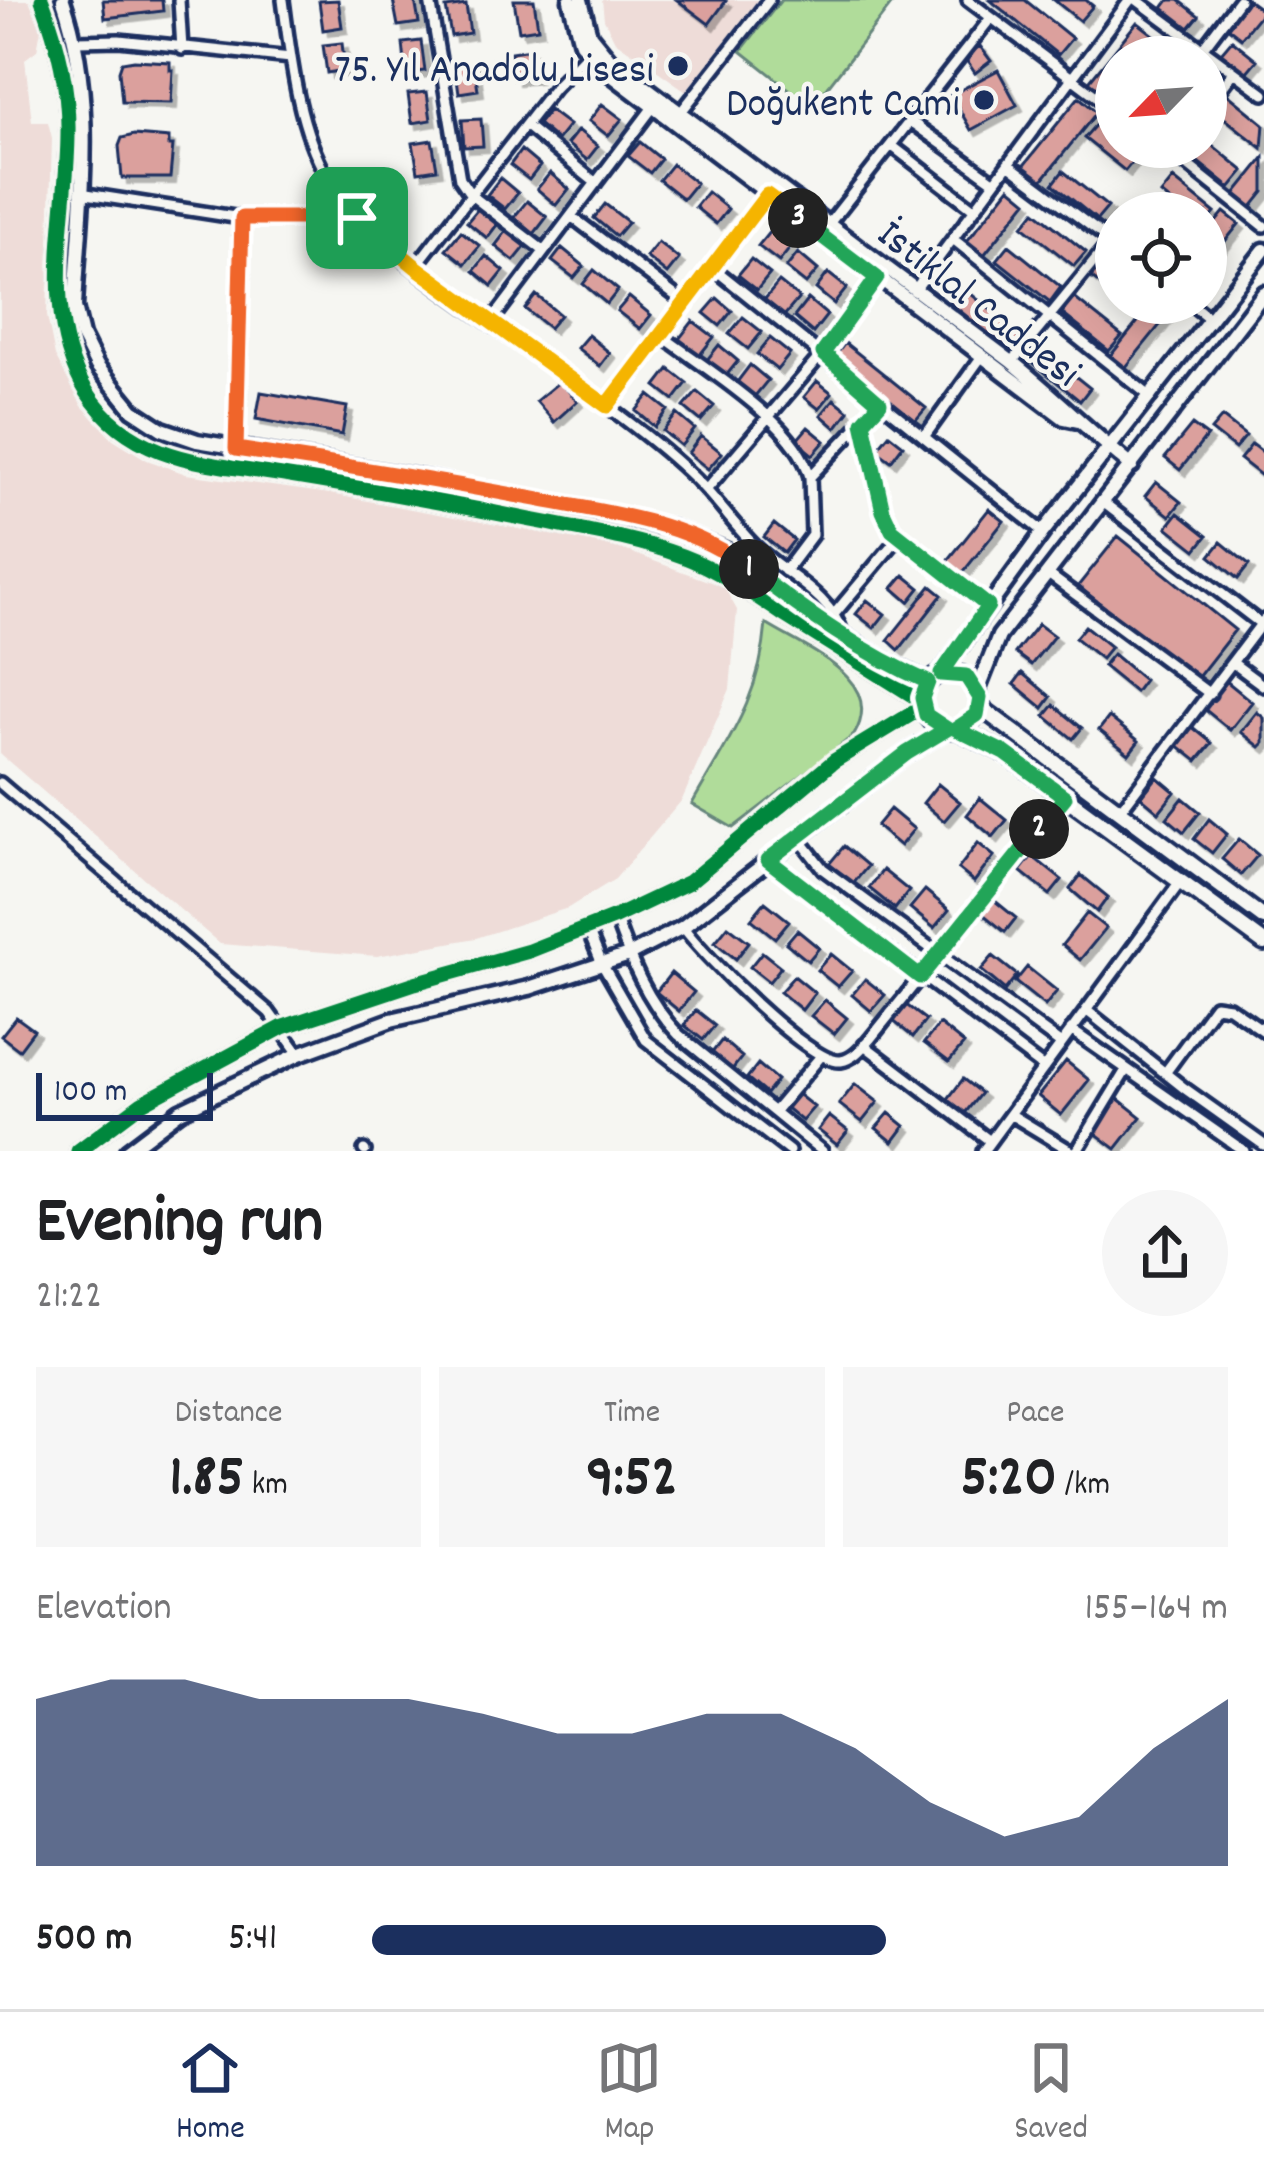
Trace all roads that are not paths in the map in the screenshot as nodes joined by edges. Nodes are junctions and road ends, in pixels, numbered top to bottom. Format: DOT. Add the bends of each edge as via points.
graph roads {
  1 [pos="42,0"];
  2 [pos="63,0"];
  3 [pos="178,0"];
  4 [pos="284,0"];
  5 [pos="430,0"];
  6 [pos="570,0"];
  7 [pos="581,0"];
  8 [pos="769,0"];
  9 [pos="968,0"];
  10 [pos="1134,0"];
  11 [pos="1238,0"];
  12 [pos="990,20"];
  13 [pos="1184,36"];
  14 [pos="1212,36"];
  15 [pos="76,41"];
  16 [pos="182,49"];
  17 [pos="592,49"];
  18 [pos="291,58"];
  19 [pos="1227,67"];
  20 [pos="1234,72"];
  21 [pos="1071,77"];
  22 [pos="1227,81"];
  23 [pos="1263,92"];
  24 [pos="1095,95"];
  25 [pos="653,107"];
  26 [pos="681,112"];
  27 [pos="910,121"];
  28 [pos="526,126"];
  29 [pos="891,145"];
  30 [pos="1008,164"];
  31 [pos="1195,168"];
  32 [pos="994,182"];
  33 [pos="596,183"];
  34 [pos="80,193"];
  35 [pos="471,195"];
  36 [pos="767,195"];
  37 [pos="974,209"];
  38 [pos="571,216"];
  39 [pos="242,218"];
  40 [pos="357,218"];
  41 [pos="829,225"];
  42 [pos="1264,226"];
  43 [pos="1095,229"];
  44 [pos="952,239"];
  45 [pos="1264,250"];
  46 [pos="544,251"];
  47 [pos="1095,264"];
  48 [pos="1259,266"];
  49 [pos="416,267"];
  50 [pos="712,267"];
  51 [pos="877,278"];
  52 [pos="1264,293"];
  53 [pos="911,295"];
  54 [pos="1227,302"];
  55 [pos="685,303"];
  56 [pos="1048,316"];
  57 [pos="491,322"];
  58 [pos="1208,324"];
  59 [pos="661,334"];
  60 [pos="823,353"];
  61 [pos="982,356"];
  62 [pos="1012,362"];
  63 [pos="1151,397"];
  64 [pos="880,403"];
  65 [pos="607,406"];
  66 [pos="769,418"];
  67 [pos="1078,421"];
  68 [pos="863,422"];
  69 [pos="923,437"];
  70 [pos="1111,448"];
  71 [pos="236,449"];
  72 [pos="1132,466"];
  73 [pos="810,477"];
  74 [pos="706,490"];
  75 [pos="1104,503"];
  76 [pos="1043,532"];
  77 [pos="898,538"];
  78 [pos="785,572"];
  79 [pos="1048,574"];
  80 [pos="988,606"];
  81 [pos="836,612"];
  82 [pos="1263,622"];
  83 [pos="843,635"];
  84 [pos="1233,663"];
  85 [pos="935,678"];
  86 [pos="1264,686"];
  87 [pos="978,689"];
  88 [pos="1210,694"];
  89 [pos="923,704"];
  90 [pos="980,706"];
  91 [pos="952,729"];
  92 [pos="0,783"];
  93 [pos="1065,797"];
  94 [pos="1119,812"];
  95 [pos="798,837"];
  96 [pos="768,860"];
  97 [pos="1180,881"];
  98 [pos="615,917"];
  99 [pos="1264,918"];
  100 [pos="683,927"];
  101 [pos="587,928"];
  102 [pos="1264,943"];
  103 [pos="939,955"];
  104 [pos="628,956"];
  105 [pos="602,964"];
  106 [pos="920,977"];
  107 [pos="1086,1010"];
  108 [pos="283,1027"];
  109 [pos="1071,1030"];
  110 [pos="1264,1031"];
  111 [pos="1061,1044"];
  112 [pos="864,1045"];
  113 [pos="299,1054"];
  114 [pos="821,1056"];
  115 [pos="1044,1067"];
  116 [pos="1126,1070"];
  117 [pos="1166,1073"];
  118 [pos="774,1112"];
  119 [pos="1010,1114"];
  120 [pos="1264,1145"];
  121 [pos="987,1146"];
  122 [pos="78,1151"];
  123 [pos="127,1151"];
  124 [pos="789,1151"];
  125 [pos="822,1151"];
  126 [pos="1074,1151"];
  127 [pos="1244,1151"];
  1 -- 89 [label="street" via="65,80 65,334 87,392 128,432 197,464 479,510 681,555"];
  2 -- 15 [label="street"];
  3 -- 16 [label="street"];
  4 -- 18 [label="street"];
  5 -- 35 [label="street" via="458,170"];
  6 -- 17 [label="street" via="576,34"];
  7 -- 17 [label="street"];
  8 -- 26 [label="street"];
  9 -- 12 [label="street"];
  10 -- 13 [label="street"];
  10 -- 21 [label="street"];
  11 -- 14 [label="street"];
  12 -- 21 [label="street"];
  12 -- 27 [label="street"];
  15 -- 16 [label="street"];
  15 -- 34 [label="street" via="85,94"];
  16 -- 18 [label="street"];
  17 -- 25 [label="street, İstiklal Caddesi"];
  17 -- 26 [label="street, İstiklal Caddesi"];
  17 -- 28 [label="street"];
  18 -- 40 [label="street" via="312,145"];
  19 -- 20 [label="street"];
  20 -- 22 [label="street"];
  20 -- 23 [label="street"];
  21 -- 24 [label="street"];
  21 -- 30 [label="street"];
  25 -- 33 [label="street"];
  25 -- 36 [label="street, İstiklal Caddesi"];
  26 -- 41 [label="street, İstiklal Caddesi"];
  27 -- 29 [label="street"];
  27 -- 32 [label="street"];
  28 -- 33 [label="street"];
  28 -- 35 [label="street"];
  29 -- 37 [label="street"];
  29 -- 41 [label="street"];
  30 -- 32 [label="street"];
  30 -- 43 [label="street"];
  31 -- 42 [label="street"];
  32 -- 37 [label="street"];
  33 -- 38 [label="street"];
  34 -- 39 [label="street"];
  34 -- 71 [label="street" via="75,307 97,366 133,410 162,429"];
  35 -- 46 [label="street"];
  35 -- 49 [label="street"];
  36 -- 50 [label="street"];
  36 -- 51 [label="street, İstiklal Caddesi"];
  37 -- 44 [label="street"];
  38 -- 46 [label="street"];
  38 -- 55 [label="street"];
  39 -- 40 [label="street"];
  39 -- 71 [label="street"];
  40 -- 49 [label="street"];
  41 -- 53 [label="street, İstiklal Caddesi"];
  44 -- 53 [label="street"];
  44 -- 56 [label="street"];
  45 -- 48 [label="street"];
  46 -- 57 [label="street"];
  47 -- 56 [label="street"];
  48 -- 54 [label="street"];
  49 -- 57 [label="street"];
  50 -- 55 [label="street"];
  50 -- 60 [label="street"];
  51 -- 53 [label="street, İstiklal Caddesi"];
  51 -- 60 [label="street"];
  52 -- 72 [label="street"];
  53 -- 61 [label="street, İstiklal Caddesi"];
  53 -- 62 [label="street, İstiklal Caddesi"];
  55 -- 59 [label="street"];
  56 -- 62 [label="street"];
  56 -- 63 [label="street"];
  57 -- 65 [label="street"];
  58 -- 63 [label="street"];
  59 -- 65 [label="street"];
  59 -- 66 [label="street"];
  60 -- 64 [label="street"];
  60 -- 66 [label="street"];
  61 -- 67 [label="street, İstiklal Caddesi"];
  61 -- 69 [label="street"];
  62 -- 67 [label="street, İstiklal Caddesi"];
  63 -- 70 [label="street"];
  64 -- 68 [label="street"];
  64 -- 69 [label="street"];
  65 -- 74 [label="street"];
  66 -- 73 [label="street" via="803,454"];
  66 -- 74 [label="street"];
  67 -- 70 [label="street, İstiklal Caddesi"];
  68 -- 73 [label="street"];
  68 -- 77 [label="street" via="883,511"];
  69 -- 76 [label="street"];
  70 -- 72 [label="street, İstiklal Caddesi"];
  70 -- 76 [label="street"];
  71 -- 83 [label="street" via="671,528 727,551"];
  72 -- 75 [label="street"];
  73 -- 78 [label="street" via="813,530"];
  74 -- 78 [label="street"];
  75 -- 79 [label="street"];
  75 -- 82 [label="street"];
  76 -- 80 [label="street"];
  77 -- 80 [label="street"];
  77 -- 81 [label="street"];
  78 -- 81 [label="street"];
  79 -- 87 [label="street" via="999,636"];
  79 -- 88 [label="street"];
  80 -- 85 [label="street"];
  81 -- 83 [label="street"];
  82 -- 84 [label="street"];
  83 -- 85 [label="street"];
  84 -- 86 [label="street"];
  84 -- 88 [label="street"];
  85 -- 87 [label="street" via="966,676"];
  85 -- 89 [label="street"];
  87 -- 90 [label="street"];
  88 -- 94 [label="street"];
  89 -- 91 [label="street" via="932,722"];
  89 -- 98 [label="street" via="834,761 688,882"];
  90 -- 91 [label="street" via="971,722"];
  90 -- 94 [label="main road"];
  91 -- 93 [label="main road" via="1005,753"];
  91 -- 95 [label="street" via="907,753"];
  92 -- 108 [label="street"];
  93 -- 97 [label="main road"];
  93 -- 103 [label="street"];
  94 -- 99 [label="main road"];
  95 -- 96 [label="street"];
  95 -- 103 [label="street" via="823,869"];
  96 -- 100 [label="street"];
  96 -- 106 [label="street"];
  97 -- 102 [label="main road"];
  97 -- 107 [label="street"];
  98 -- 101 [label="street"];
  98 -- 104 [label="street"];
  100 -- 104 [label="street"];
  100 -- 114 [label="street" via="752,1001"];
  101 -- 105 [label="street"];
  101 -- 108 [label="street"];
  103 -- 106 [label="street"];
  103 -- 111 [label="street"];
  104 -- 105 [label="street"];
  104 -- 118 [label="street" via="657,1013"];
  105 -- 113 [label="street" via="391,1020"];
  105 -- 124 [label="street" via="646,1040"];
  106 -- 112 [label="street"];
  106 -- 115 [label="street"];
  107 -- 109 [label="street"];
  107 -- 117 [label="street"];
  108 -- 113 [label="street"];
  108 -- 122 [label="street" via="142,1103"];
  109 -- 111 [label="street"];
  109 -- 116 [label="street"];
  110 -- 117 [label="street" via="1215,1005"];
  111 -- 115 [label="street"];
  112 -- 114 [label="street" via="837,1062"];
  112 -- 121 [label="street"];
  113 -- 123 [label="street" via="180,1111"];
  114 -- 118 [label="street"];
  115 -- 119 [label="street"];
  116 -- 126 [label="street"];
  116 -- 127 [label="street"];
  117 -- 120 [label="street"];
  118 -- 125 [label="street"];
  119 -- 121 [label="street"];
  119 -- 126 [label="street"];
}
